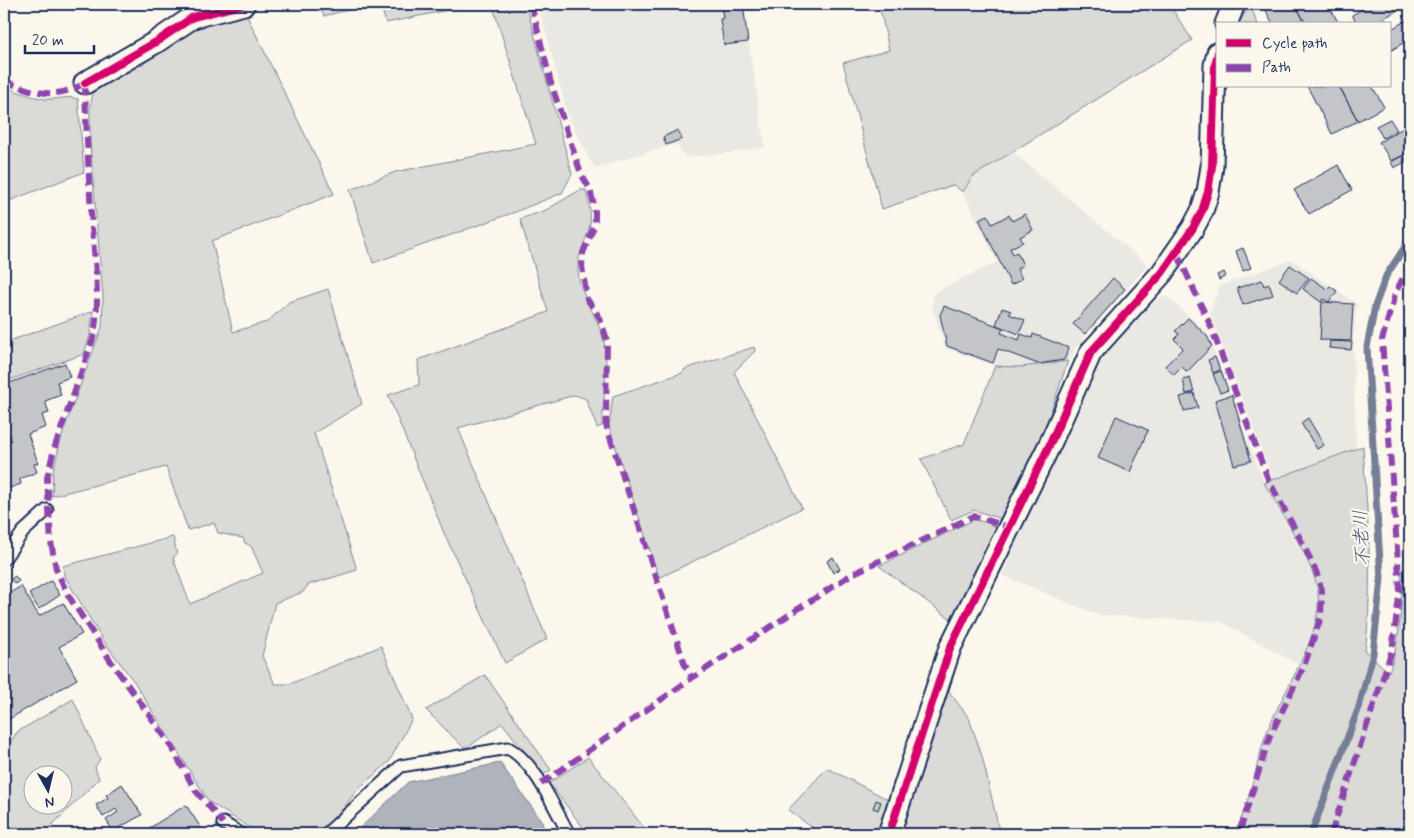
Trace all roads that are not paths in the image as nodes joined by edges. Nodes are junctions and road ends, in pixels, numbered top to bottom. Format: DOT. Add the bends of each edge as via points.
graph roads {
  1 [pos="244,4"];
  2 [pos="1234,4"];
  3 [pos="193,10"];
  4 [pos="1227,22"];
  5 [pos="1216,62"];
  6 [pos="85,83"];
  7 [pos="48,510"];
  8 [pos="4,559"];
  9 [pos="223,823"];
  10 [pos="240,834"];
  11 [pos="326,834"];
  12 [pos="568,834"];
  13 [pos="889,834"];
  1 -- 3 [label="street"];
  2 -- 4 [label="street"];
  3 -- 6 [label="street" via="156,42"];
  5 -- 13 [label="street" via="1212,166 1202,211 1162,273 1091,352 1050,444 950,648"];
  7 -- 8 [label="lane" via="23,532"];
  9 -- 10 [label="lane"];
  11 -- 12 [label="lane" via="401,766 508,748 517,752 541,784"];
}
